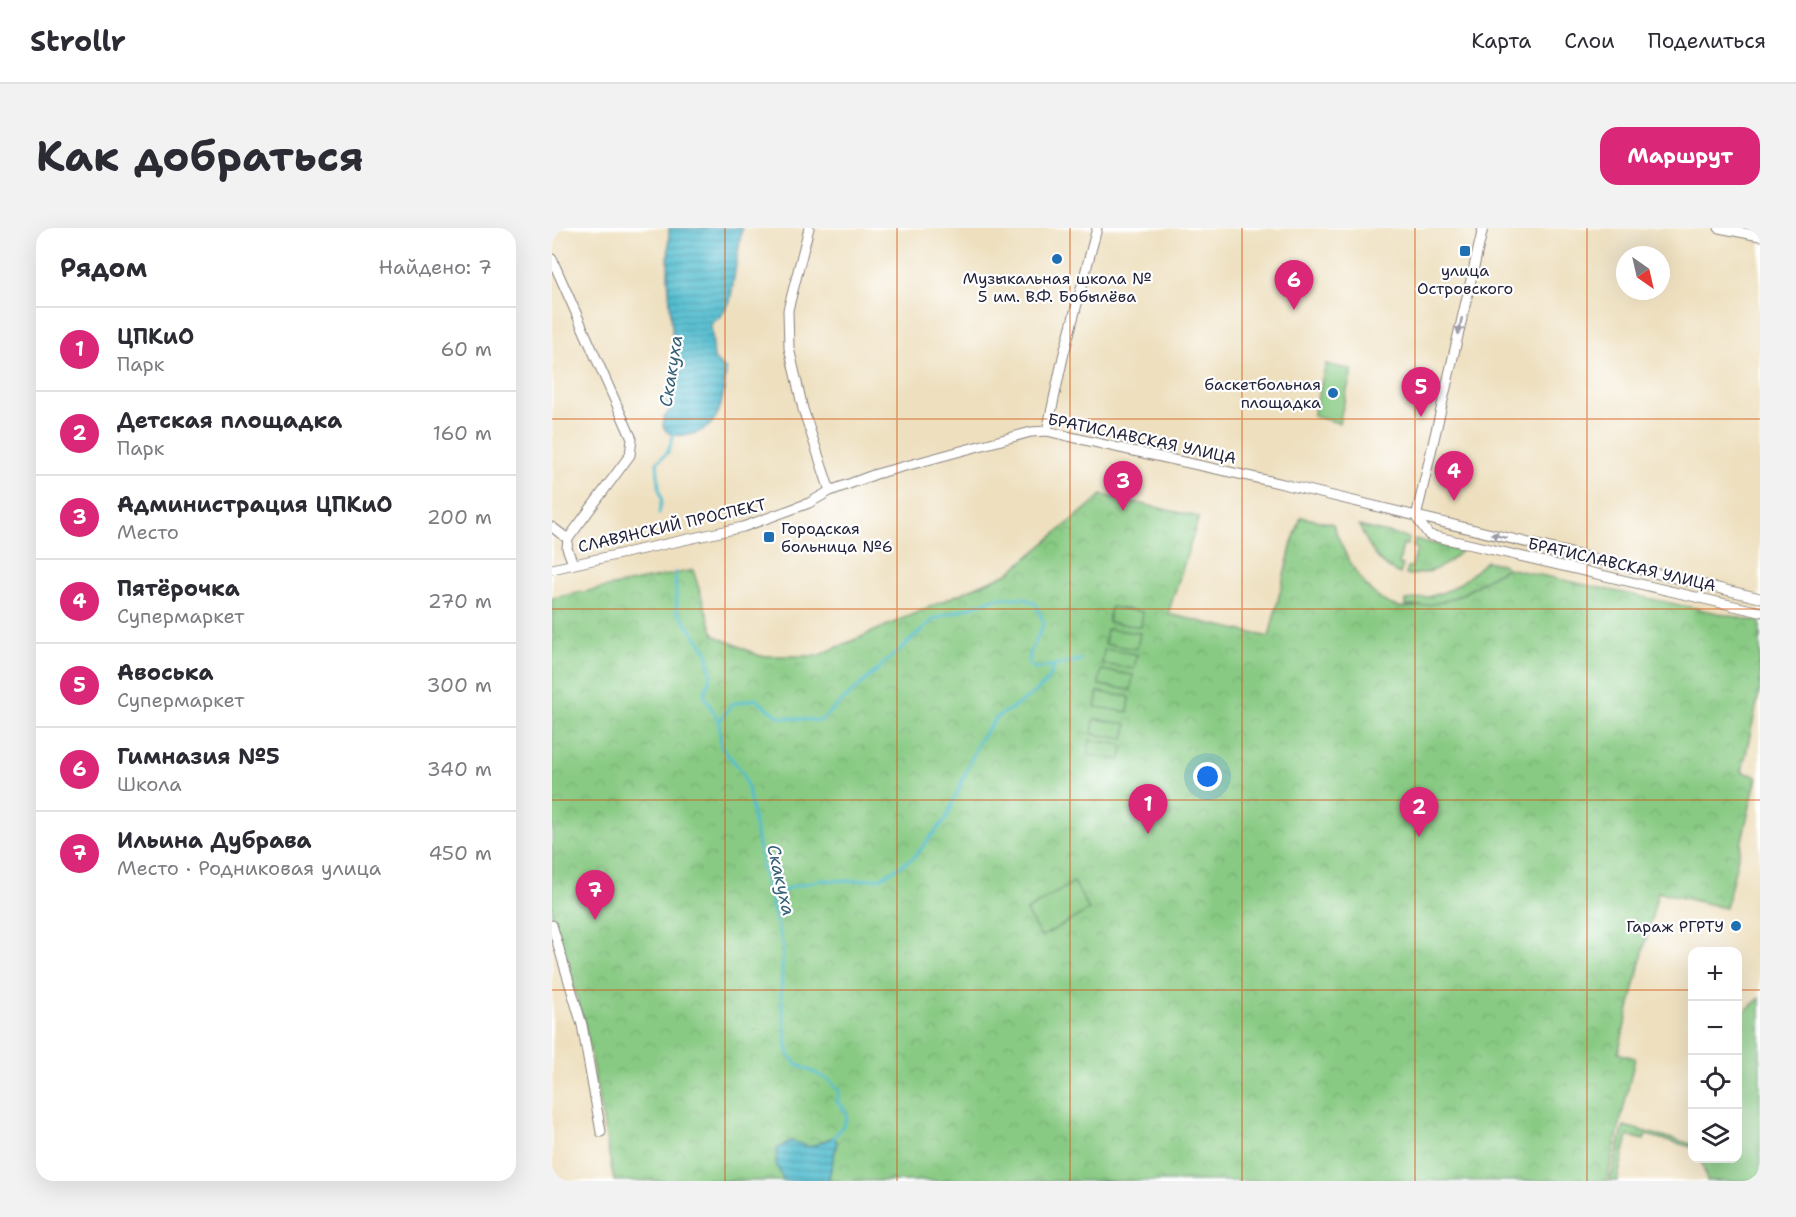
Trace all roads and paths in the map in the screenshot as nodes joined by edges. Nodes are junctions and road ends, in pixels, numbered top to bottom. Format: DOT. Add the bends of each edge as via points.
graph roads {
  1 [pos="809,228"];
  2 [pos="1097,228"];
  3 [pos="1483,228"];
  4 [pos="1719,228"];
  5 [pos="1760,236"];
  6 [pos="552,259"];
  7 [pos="1047,431"];
  8 [pos="830,490"];
  9 [pos="1416,517"];
  10 [pos="552,527"];
  11 [pos="568,539"];
  12 [pos="573,564"];
  13 [pos="552,569"];
  14 [pos="1760,598"];
  15 [pos="1760,612"];
  16 [pos="552,925"];
  17 [pos="601,1132"];
  1 -- 8 [label="street" via="788,310 789,348 803,409"];
  2 -- 7 [label="street"];
  3 -- 9 [label="street, one-way"];
  4 -- 5 [label="street"];
  6 -- 11 [label="street" via="632,439 630,455"];
  7 -- 8 [label="street, БРАТИСЛАВСКАЯ УЛИЦА" via="921,460"];
  7 -- 9 [label="street, БРАТИСЛАВСКАЯ УЛИЦА"];
  8 -- 12 [label="street, СЛАВЯНСКИЙ ПРОСПЕКТ" via="809,503 743,527"];
  14 -- 9 [label="street, БРАТИСЛАВСКАЯ УЛИЦА, one-way"];
  9 -- 15 [label="street, БРАТИСЛАВСКАЯ УЛИЦА" via="1429,536"];
  10 -- 11 [label="street"];
  11 -- 12 [label="street"];
  12 -- 13 [label="street, СЛАВЯНСКИЙ ПРОСПЕКТ"];
  16 -- 17 [label="street" via="582,1025"];
}
